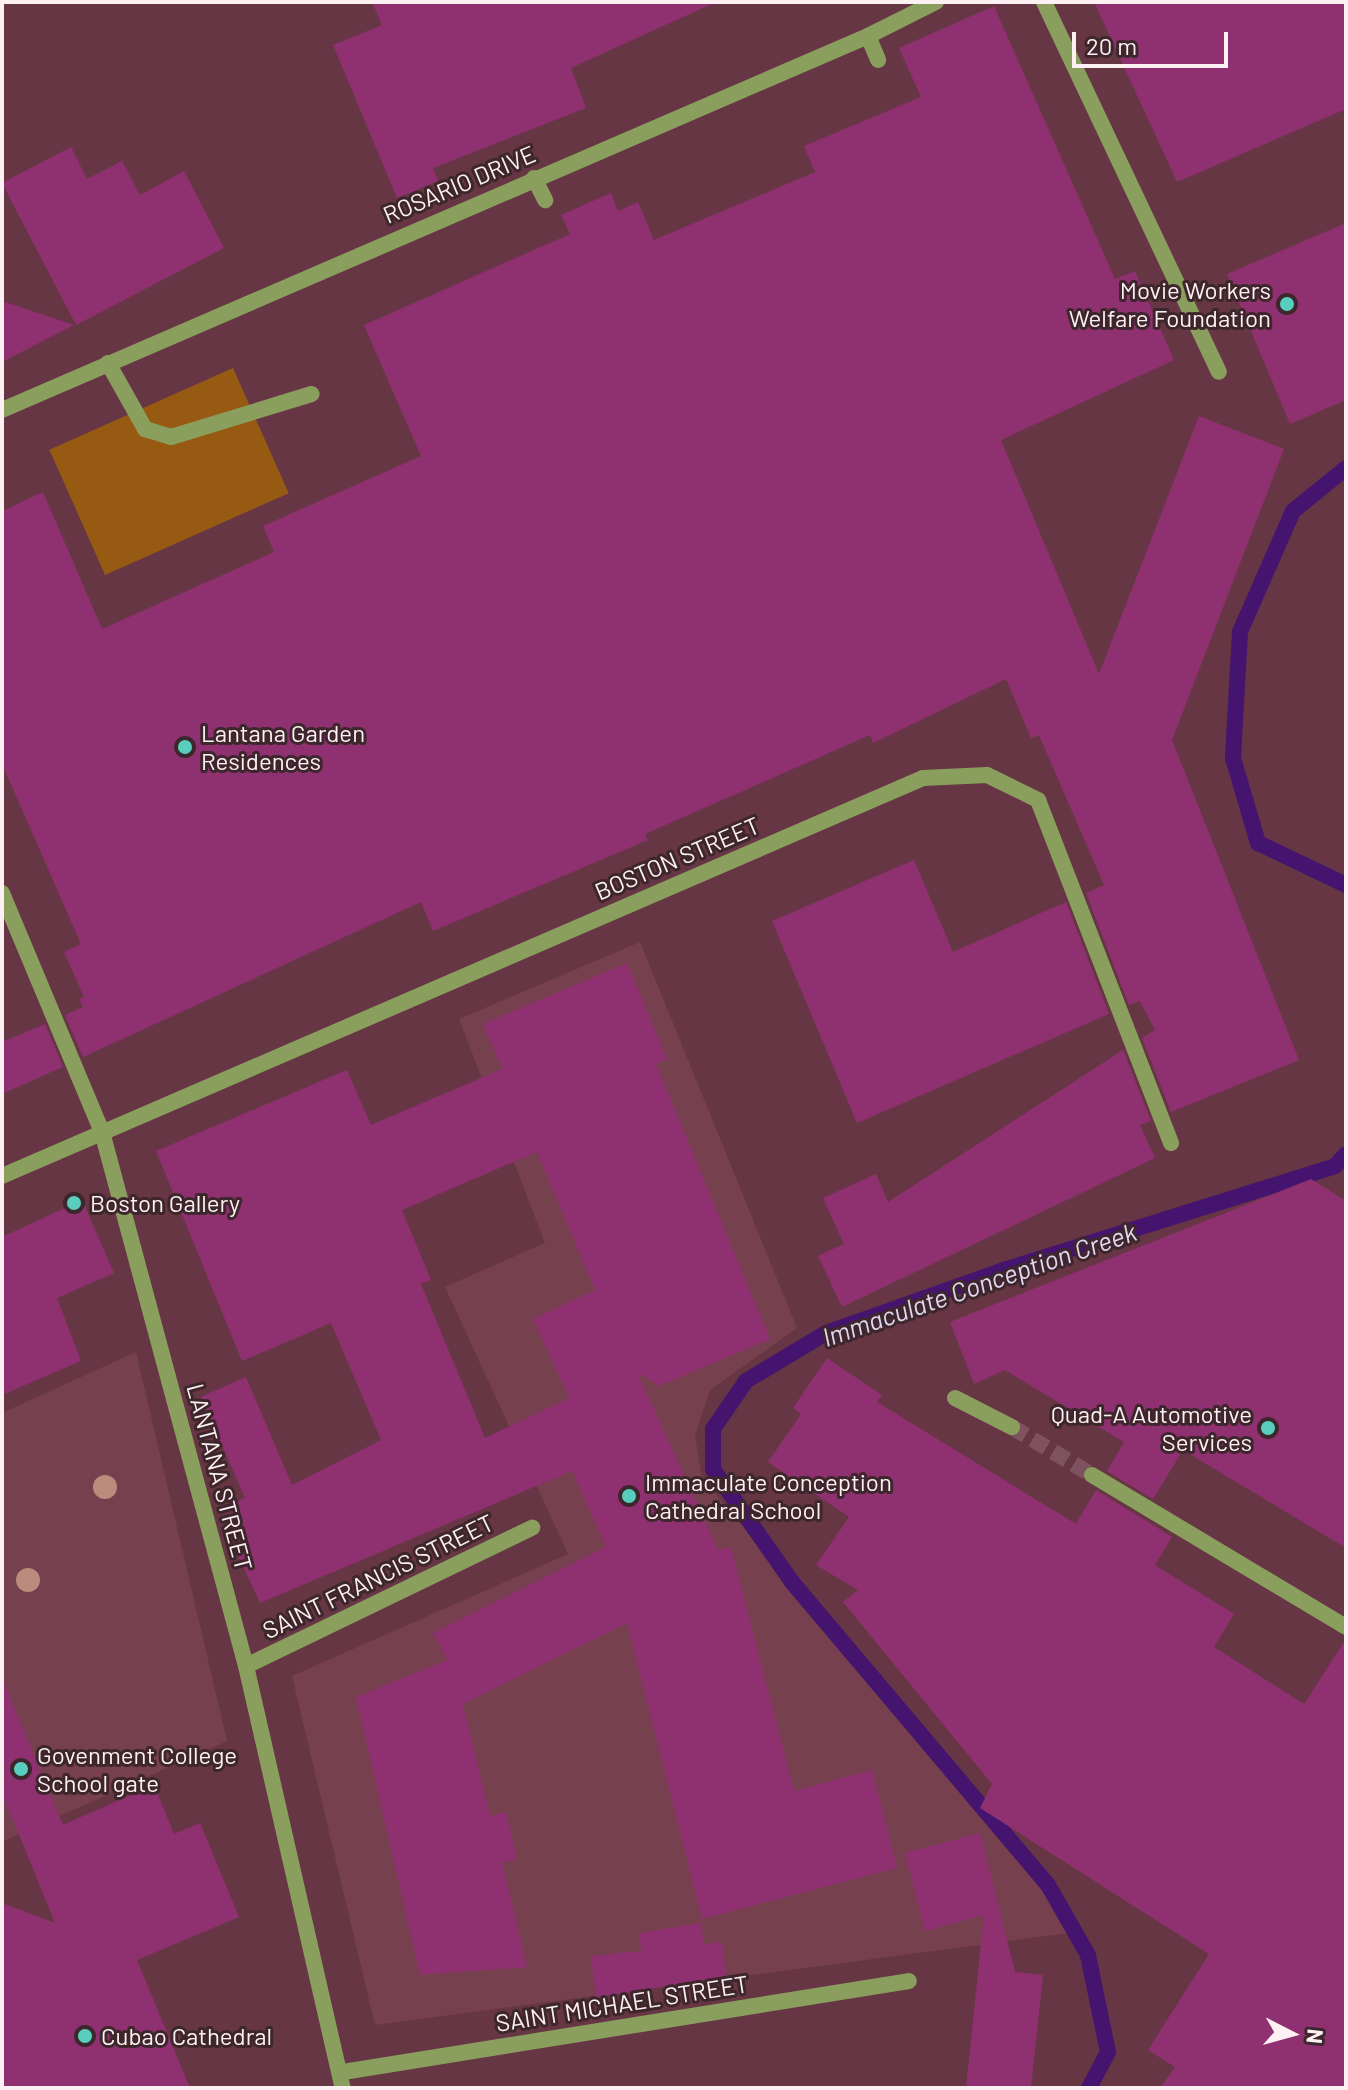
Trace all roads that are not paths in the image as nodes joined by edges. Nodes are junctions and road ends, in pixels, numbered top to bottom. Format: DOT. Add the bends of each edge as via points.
graph roads {
  1 [pos="936,2"];
  2 [pos="1044,2"];
  3 [pos="868,36"];
  4 [pos="878,60"];
  5 [pos="534,178"];
  6 [pos="545,200"];
  7 [pos="108,363"];
  8 [pos="1219,372"];
  9 [pos="312,394"];
  10 [pos="2,410"];
  11 [pos="2,893"];
  12 [pos="102,1132"];
  13 [pos="1171,1143"];
  14 [pos="2,1176"];
  15 [pos="955,1398"];
  16 [pos="1012,1427"];
  17 [pos="1092,1475"];
  18 [pos="532,1528"];
  19 [pos="1346,1627"];
  20 [pos="246,1666"];
  21 [pos="909,1981"];
  22 [pos="343,2080"];
  1 -- 3 [label="street, ROSARIO DRIVE"];
  2 -- 8 [label="street"];
  3 -- 4 [label="street"];
  3 -- 5 [label="street, ROSARIO DRIVE"];
  5 -- 6 [label="street"];
  5 -- 7 [label="street, ROSARIO DRIVE"];
  7 -- 9 [label="street" via="145,429 171,437"];
  7 -- 10 [label="street, ROSARIO DRIVE"];
  11 -- 12 [label="street, LANTANA STREET"];
  12 -- 13 [label="street, BOSTON STREET" via="923,778 987,775 1038,800"];
  12 -- 14 [label="street, BOSTON STREET"];
  12 -- 20 [label="street, LANTANA STREET"];
  15 -- 16 [label="street"];
  17 -- 19 [label="street"];
  18 -- 20 [label="street, SAINT FRANCIS STREET"];
  20 -- 22 [label="street, LANTANA STREET"];
  21 -- 22 [label="street, SAINT MICHAEL STREET"];
}
